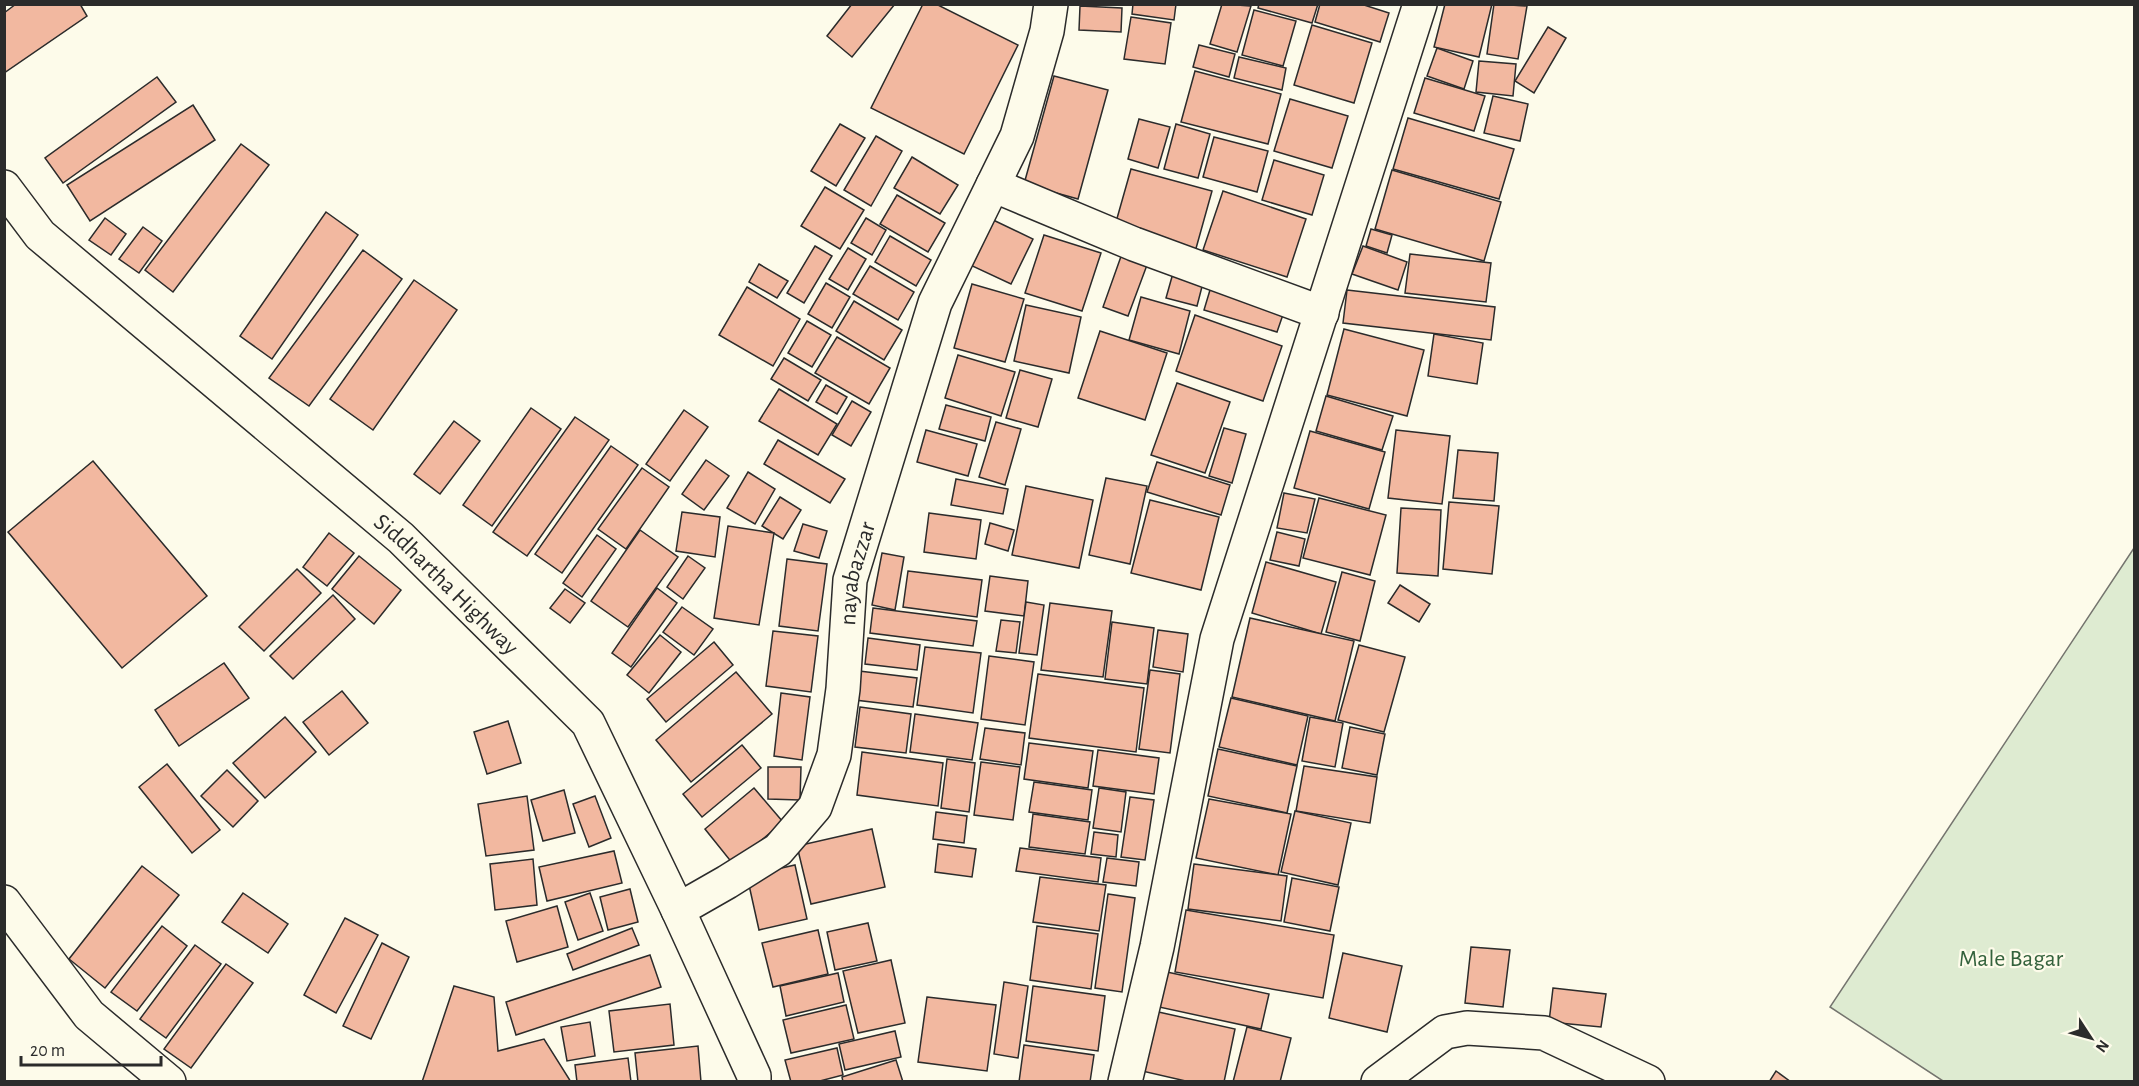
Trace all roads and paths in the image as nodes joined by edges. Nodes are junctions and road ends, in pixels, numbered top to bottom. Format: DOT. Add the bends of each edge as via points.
graph roads {
  1 [pos="1051,4"];
  2 [pos="1420,4"];
  3 [pos="993,185"];
  4 [pos="4,186"];
  5 [pos="1322,313"];
  6 [pos="4,902"];
  7 [pos="678,910"];
  8 [pos="170,1082"];
  9 [pos="754,1082"];
  10 [pos="1125,1082"];
  11 [pos="1378,1082"];
  12 [pos="1648,1082"];
  1 -- 3 [label="main road, nayabazzar" via="1017,136"];
  2 -- 5 [label="main road"];
  3 -- 5 [label="main road" via="1134,244"];
  3 -- 7 [label="main road, nayabazzar" via="935,303 850,580 834,755 815,807 778,850"];
  4 -- 7 [label="main road, Siddhartha Highway" via="40,235 401,538 588,723"];
  5 -- 10 [label="main road" via="1216,639 1157,947"];
  6 -- 8 [label="main road" via="89,1016"];
  7 -- 9 [label="main road, Siddhartha Highway"];
  11 -- 12 [label="main road" via="1445,1032 1467,1028 1544,1033"];
}
